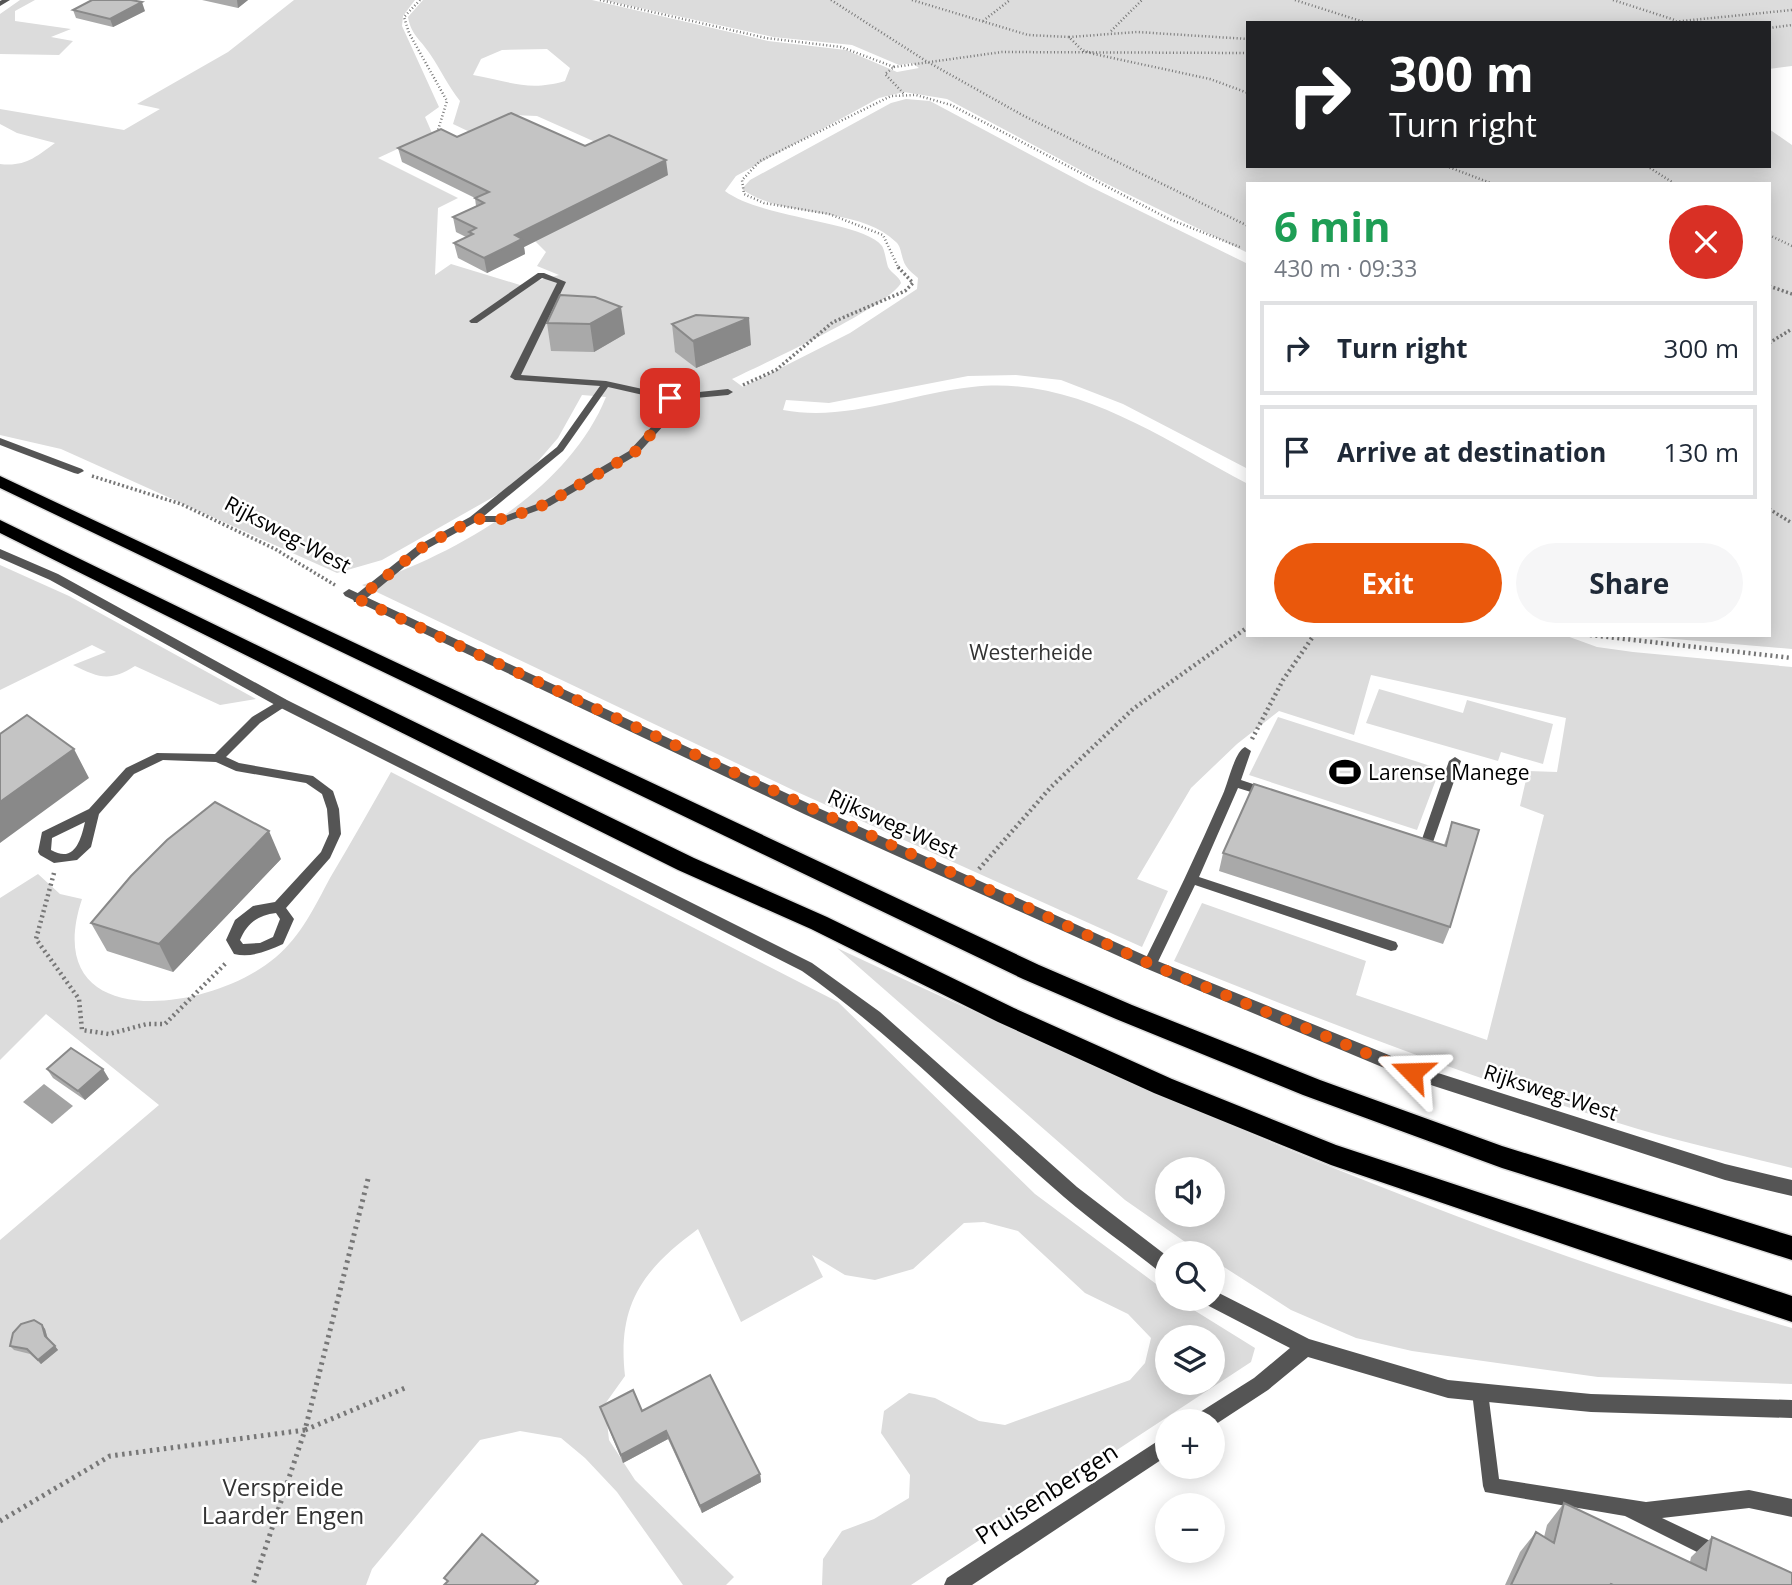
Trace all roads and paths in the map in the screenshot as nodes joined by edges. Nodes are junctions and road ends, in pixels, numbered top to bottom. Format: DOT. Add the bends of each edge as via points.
graph roads {
  1 [pos="7,0"];
  2 [pos="420,0"];
  3 [pos="600,0"];
  4 [pos="831,0"];
  5 [pos="912,0"];
  6 [pos="1010,0"];
  7 [pos="1142,0"];
  8 [pos="1295,0"];
  9 [pos="1613,0"];
  10 [pos="0,4"];
  11 [pos="1792,9"];
  12 [pos="1361,21"];
  13 [pos="1679,21"];
  14 [pos="983,22"];
  15 [pos="1792,24"];
  16 [pos="1771,28"];
  17 [pos="1110,32"];
  18 [pos="1069,37"];
  19 [pos="1246,39"];
  20 [pos="1082,50"];
  21 [pos="1246,53"];
  22 [pos="926,61"];
  23 [pos="894,67"];
  24 [pos="1246,92"];
  25 [pos="906,95"];
  26 [pos="438,130"];
  27 [pos="1451,168"];
  28 [pos="1650,168"];
  29 [pos="1488,182"];
  30 [pos="1672,182"];
  31 [pos="1246,225"];
  32 [pos="1771,236"];
  33 [pos="1792,246"];
  34 [pos="1242,248"];
  35 [pos="1771,287"];
  36 [pos="1792,294"];
  37 [pos="474,321"];
  38 [pos="1792,329"];
  39 [pos="1771,343"];
  40 [pos="606,384"];
  41 [pos="728,392"];
  42 [pos="670,398"];
  43 [pos="0,441"];
  44 [pos="78,471"];
  45 [pos="0,481"];
  46 [pos="1771,510"];
  47 [pos="474,519"];
  48 [pos="1792,523"];
  49 [pos="0,526"];
  50 [pos="0,553"];
  51 [pos="354,596"];
  52 [pos="1246,628"];
  53 [pos="1313,637"];
  54 [pos="1608,637"];
  55 [pos="1792,658"];
  56 [pos="282,703"];
  57 [pos="1245,751"];
  58 [pos="218,758"];
  59 [pos="1455,761"];
  60 [pos="1234,782"];
  61 [pos="1285,799"];
  62 [pos="93,812"];
  63 [pos="1401,836"];
  64 [pos="59,858"];
  65 [pos="1192,879"];
  66 [pos="967,881"];
  67 [pos="279,907"];
  68 [pos="1391,946"];
  69 [pos="239,950"];
  70 [pos="1150,964"];
  71 [pos="368,1179"];
  72 [pos="1792,1188"];
  73 [pos="1792,1248"];
  74 [pos="1155,1257"];
  75 [pos="1225,1305"];
  76 [pos="1792,1310"];
  77 [pos="1306,1347"];
  78 [pos="405,1388"];
  79 [pos="1480,1392"];
  80 [pos="1222,1409"];
  81 [pos="1792,1409"];
  82 [pos="305,1430"];
  83 [pos="1155,1453"];
  84 [pos="1621,1507"];
  85 [pos="1792,1508"];
  86 [pos="0,1521"];
  87 [pos="1736,1562"];
  88 [pos="253,1585"];
  89 [pos="954,1585"];
  1 -- 10 [label="lane"];
  2 -- 26 [label="path" via="404,17 408,33 447,101"];
  3 -- 23 [label="path" via="766,38 841,47"];
  4 -- 22 [label="path"];
  5 -- 14 [label="path"];
  6 -- 14 [label="path"];
  7 -- 17 [label="path"];
  8 -- 12 [label="path"];
  9 -- 13 [label="path"];
  11 -- 13 [label="path"];
  14 -- 18 [label="path" via="1028,35"];
  15 -- 16 [label="path"];
  17 -- 18 [label="path"];
  17 -- 19 [label="path"];
  18 -- 20 [label="path"];
  20 -- 21 [label="path"];
  20 -- 22 [label="path" via="1002,52"];
  20 -- 24 [label="path" via="1210,79"];
  22 -- 23 [label="path"];
  22 -- 31 [label="path" via="1024,116"];
  23 -- 25 [label="path" via="885,74"];
  25 -- 34 [label="path" via="951,105 1169,219"];
  25 -- 41 [label="path" via="891,96 760,162 742,180 744,194 764,202 829,214 883,235 895,264 913,283 905,291 833,322 776,370"];
  27 -- 29 [label="path"];
  28 -- 30 [label="path"];
  32 -- 33 [label="path"];
  35 -- 36 [label="path"];
  37 -- 40 [label="lane" via="541,275 562,282 514,377"];
  38 -- 39 [label="path"];
  40 -- 42 [label="lane"];
  40 -- 47 [label="lane" via="560,449"];
  41 -- 42 [label="lane"];
  42 -- 47 [label="lane" via="660,424 634,453 546,504 506,519"];
  43 -- 44 [label="street"];
  44 -- 51 [label="path, Rijksweg-West" via="181,504 275,549"];
  45 -- 73 [label="highway" via="1031,972 1182,1038 1534,1168"];
  46 -- 48 [label="path"];
  47 -- 51 [label="lane" via="421,548"];
  49 -- 76 [label="highway" via="686,864 1163,1086 1331,1154"];
  50 -- 56 [label="street" via="54,577"];
  51 -- 66 [label="street, Rijksweg-West"];
  52 -- 66 [label="path" via="1133,709 1051,788"];
  53 -- 57 [label="path" via="1283,680"];
  54 -- 55 [label="path"];
  56 -- 58 [label="lane" via="256,720"];
  56 -- 74 [label="street" via="807,967 857,1000 946,1075 1059,1182"];
  57 -- 60 [label="lane"];
  58 -- 62 [label="lane" via="162,757 130,771"];
  58 -- 67 [label="lane" via="236,767 309,779 327,791 335,834 326,855"];
  59 -- 63 [label="lane" via="1426,845"];
  60 -- 61 [label="lane"];
  60 -- 65 [label="lane"];
  62 -- 64 [label="lane" via="85,847 73,857"];
  62 -- 64 [label="lane" via="47,835 44,852"];
  64 -- 69 [label="path" via="36,939 79,999 82,1030 109,1034 166,1024"];
  65 -- 68 [label="lane"];
  65 -- 70 [label="lane"];
  66 -- 70 [label="street, Rijksweg-West"];
  67 -- 69 [label="lane" via="258,910 240,924 233,940"];
  67 -- 69 [label="lane" via="287,919 278,940 262,948"];
  70 -- 72 [label="street, Rijksweg-West" via="1412,1072 1725,1172"];
  71 -- 82 [label="path"];
  75 -- 77 [label="street"];
  77 -- 79 [label="street" via="1448,1389"];
  77 -- 80 [label="street"];
  78 -- 82 [label="path"];
  79 -- 81 [label="street" via="1591,1403"];
  79 -- 84 [label="lane" via="1491,1486"];
  82 -- 86 [label="path" via="110,1456"];
  82 -- 88 [label="path"];
  83 -- 89 [label="street, Pruisenbergen"];
  84 -- 85 [label="lane" via="1646,1511 1749,1499"];
  84 -- 87 [label="lane"];
}
